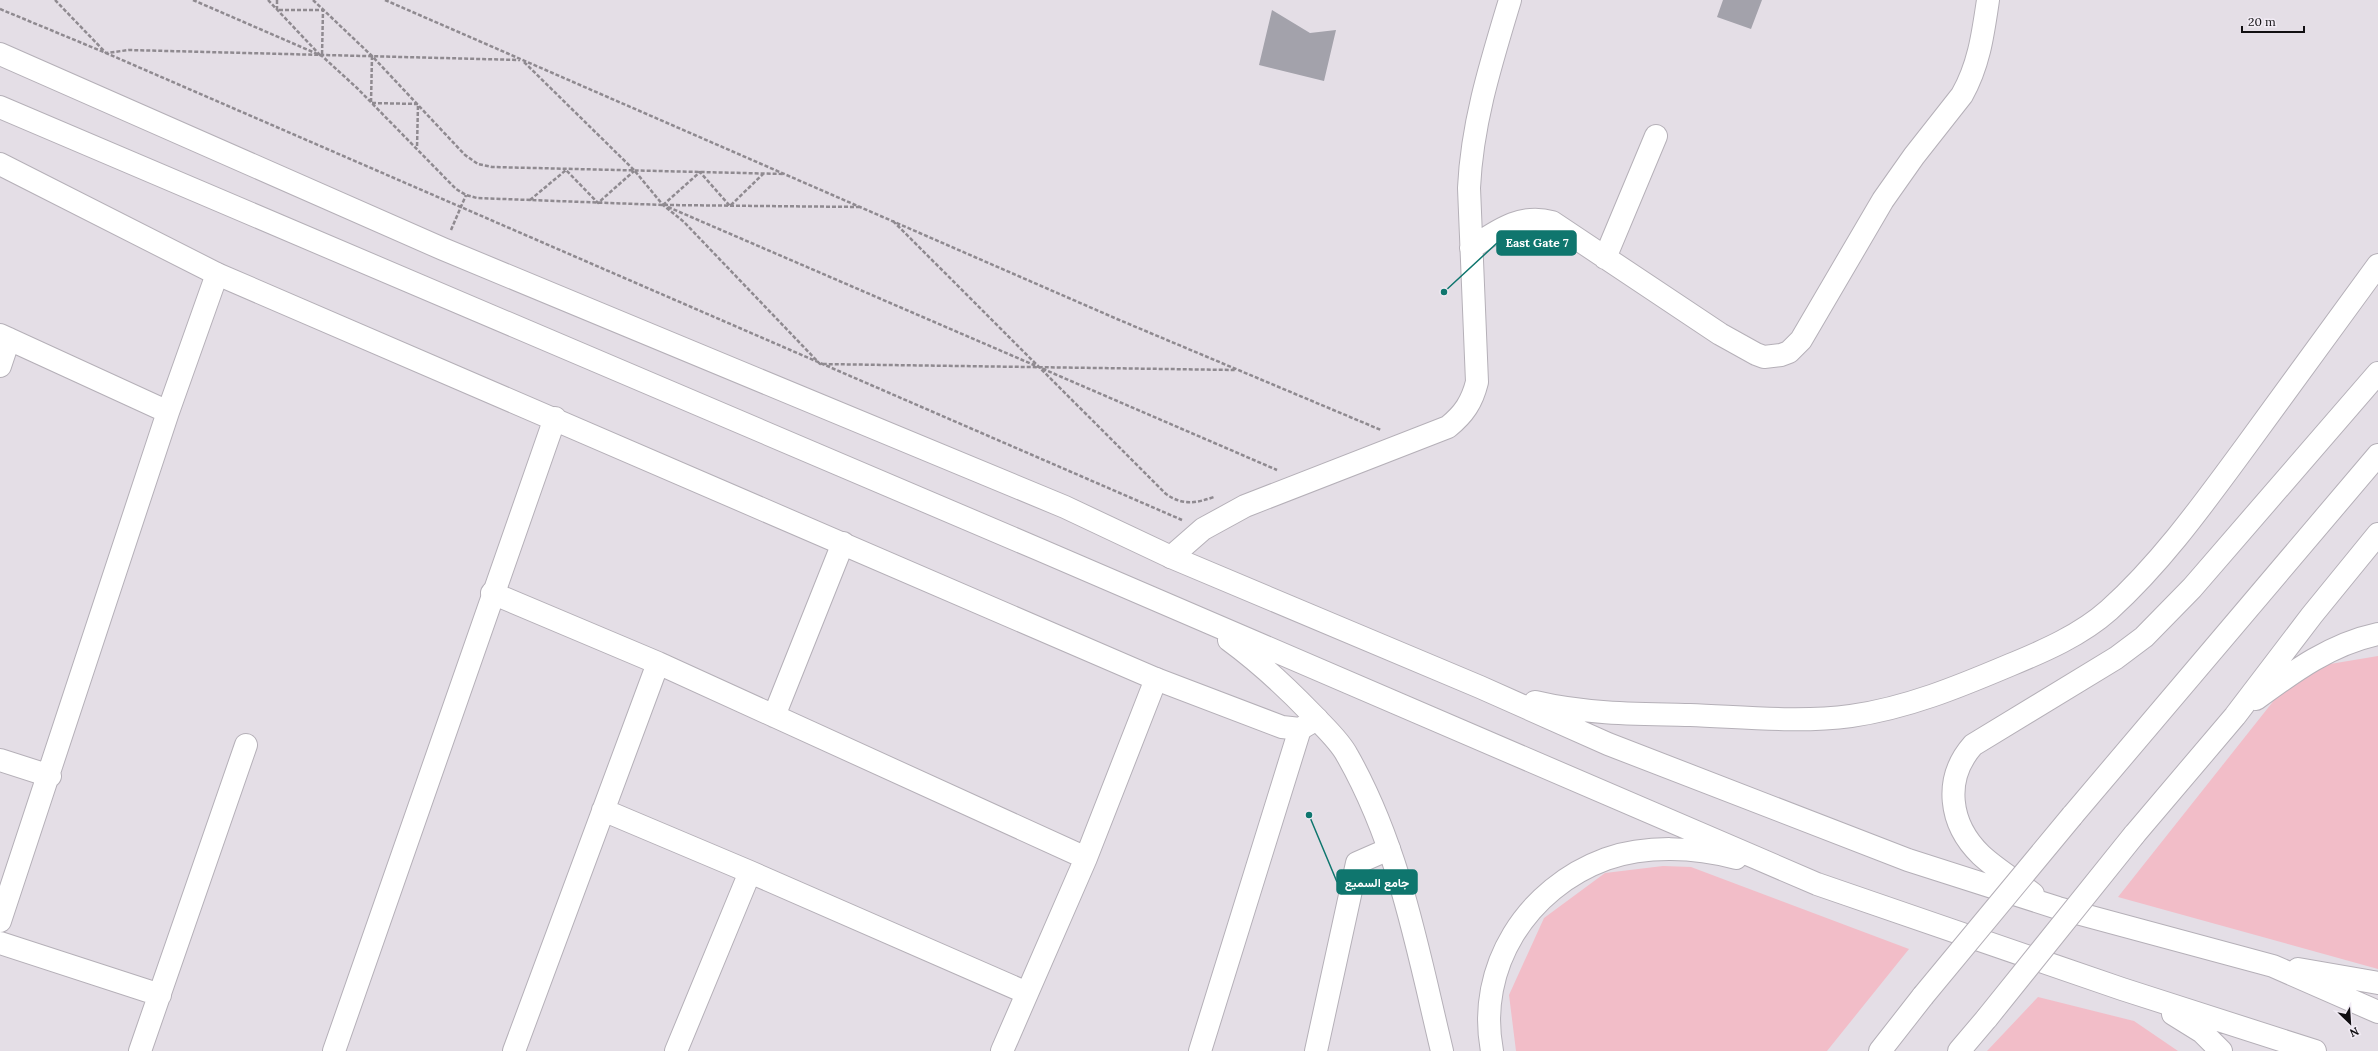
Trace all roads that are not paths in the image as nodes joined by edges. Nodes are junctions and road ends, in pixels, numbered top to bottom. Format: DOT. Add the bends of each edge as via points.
graph roads {
  1 [pos="1510,0"];
  2 [pos="1988,0"];
  3 [pos="0,54"];
  4 [pos="0,107"];
  5 [pos="1656,136"];
  6 [pos="0,164"];
  7 [pos="1471,248"];
  8 [pos="1605,258"];
  9 [pos="2378,265"];
  10 [pos="217,274"];
  11 [pos="4,337"];
  12 [pos="0,366"];
  13 [pos="2378,373"];
  14 [pos="168,412"];
  15 [pos="555,418"];
  16 [pos="2378,455"];
  17 [pos="2378,534"];
  18 [pos="843,544"];
  19 [pos="1171,557"];
  20 [pos="492,592"];
  21 [pos="1158,600"];
  22 [pos="2378,634"];
  23 [pos="658,663"];
  24 [pos="1156,678"];
  25 [pos="1480,687"];
  26 [pos="774,716"];
  27 [pos="2235,716"];
  28 [pos="1308,724"];
  29 [pos="246,745"];
  30 [pos="0,760"];
  31 [pos="50,776"];
  32 [pos="603,810"];
  33 [pos="1389,849"];
  34 [pos="1086,858"];
  35 [pos="750,872"];
  36 [pos="1817,884"];
  37 [pos="2058,908"];
  38 [pos="0,921"];
  39 [pos="0,943"];
  40 [pos="2273,966"];
  41 [pos="2378,983"];
  42 [pos="2122,989"];
  43 [pos="1027,993"];
  44 [pos="160,995"];
  45 [pos="2378,1012"];
  46 [pos="1965,1046"];
  47 [pos="140,1051"];
  48 [pos="334,1051"];
  49 [pos="514,1051"];
  50 [pos="676,1051"];
  51 [pos="1002,1051"];
  52 [pos="1200,1051"];
  53 [pos="1316,1051"];
  54 [pos="1442,1051"];
  55 [pos="1492,1051"];
  56 [pos="1880,1051"];
  57 [pos="2221,1051"];
  58 [pos="2315,1051"];
  1 -- 7 [label="main road" via="1483,90 1474,132 1469,188"];
  2 -- 8 [label="main road" via="1981,50 1962,96 1894,184 1801,340 1789,352 1773,357 1756,354 1720,334"];
  3 -- 19 [label="main road" via="443,249 1065,506"];
  4 -- 21 [label="main road"];
  5 -- 8 [label="main road"];
  6 -- 10 [label="main road"];
  7 -- 8 [label="main road" via="1504,226 1533,219 1561,227"];
  7 -- 19 [label="main road" via="1477,382 1472,400 1462,415 1448,427 1245,506 1203,529"];
  9 -- 25 [label="main road" via="2223,477 2142,578 2108,611 2087,627 2028,658 1913,702 1849,716 1812,718 1658,715 1572,709"];
  10 -- 14 [label="main road"];
  10 -- 15 [label="main road"];
  11 -- 12 [label="main road"];
  11 -- 14 [label="main road"];
  13 -- 37 [label="main road" via="2192,588 2144,637 2116,658 1979,741 1964,756 1955,776 1953,801 1959,821 1970,842 1982,855 2020,884"];
  14 -- 31 [label="main road"];
  15 -- 18 [label="main road"];
  15 -- 20 [label="main road"];
  16 -- 56 [label="main road, bridge" via="2072,816"];
  17 -- 27 [label="main road"];
  18 -- 24 [label="main road"];
  18 -- 26 [label="main road"];
  19 -- 25 [label="main road"];
  20 -- 23 [label="main road"];
  20 -- 48 [label="main road"];
  21 -- 28 [label="main road" via="1195,619 1250,655 1272,673"];
  21 -- 36 [label="main road"];
  22 -- 27 [label="main road" via="2329,650 2304,665"];
  23 -- 26 [label="main road"];
  23 -- 32 [label="main road"];
  24 -- 28 [label="main road" via="1282,727"];
  24 -- 34 [label="main road"];
  25 -- 37 [label="main road" via="1608,744 1908,860"];
  26 -- 34 [label="main road"];
  27 -- 46 [label="main road, bridge" via="2134,835"];
  28 -- 33 [label="main road" via="1347,754"];
  28 -- 52 [label="main road"];
  29 -- 44 [label="main road"];
  30 -- 31 [label="main road"];
  31 -- 38 [label="main road"];
  32 -- 35 [label="main road"];
  32 -- 49 [label="main road"];
  33 -- 53 [label="main road" via="1357,863"];
  33 -- 54 [label="main road" via="1402,887"];
  34 -- 43 [label="main road"];
  35 -- 43 [label="main road"];
  35 -- 50 [label="main road"];
  36 -- 42 [label="main road"];
  36 -- 55 [label="main road" via="1732,857 1665,849 1607,859 1582,869 1561,882 1540,901 1508,940 1498,962 1490,992"];
  37 -- 40 [label="main road"];
  39 -- 44 [label="main road"];
  40 -- 41 [label="main road"];
  40 -- 45 [label="main road"];
  42 -- 57 [label="main road" via="2184,1020 2202,1032"];
  42 -- 58 [label="main road"];
  43 -- 51 [label="main road"];
  44 -- 47 [label="main road"];
}
